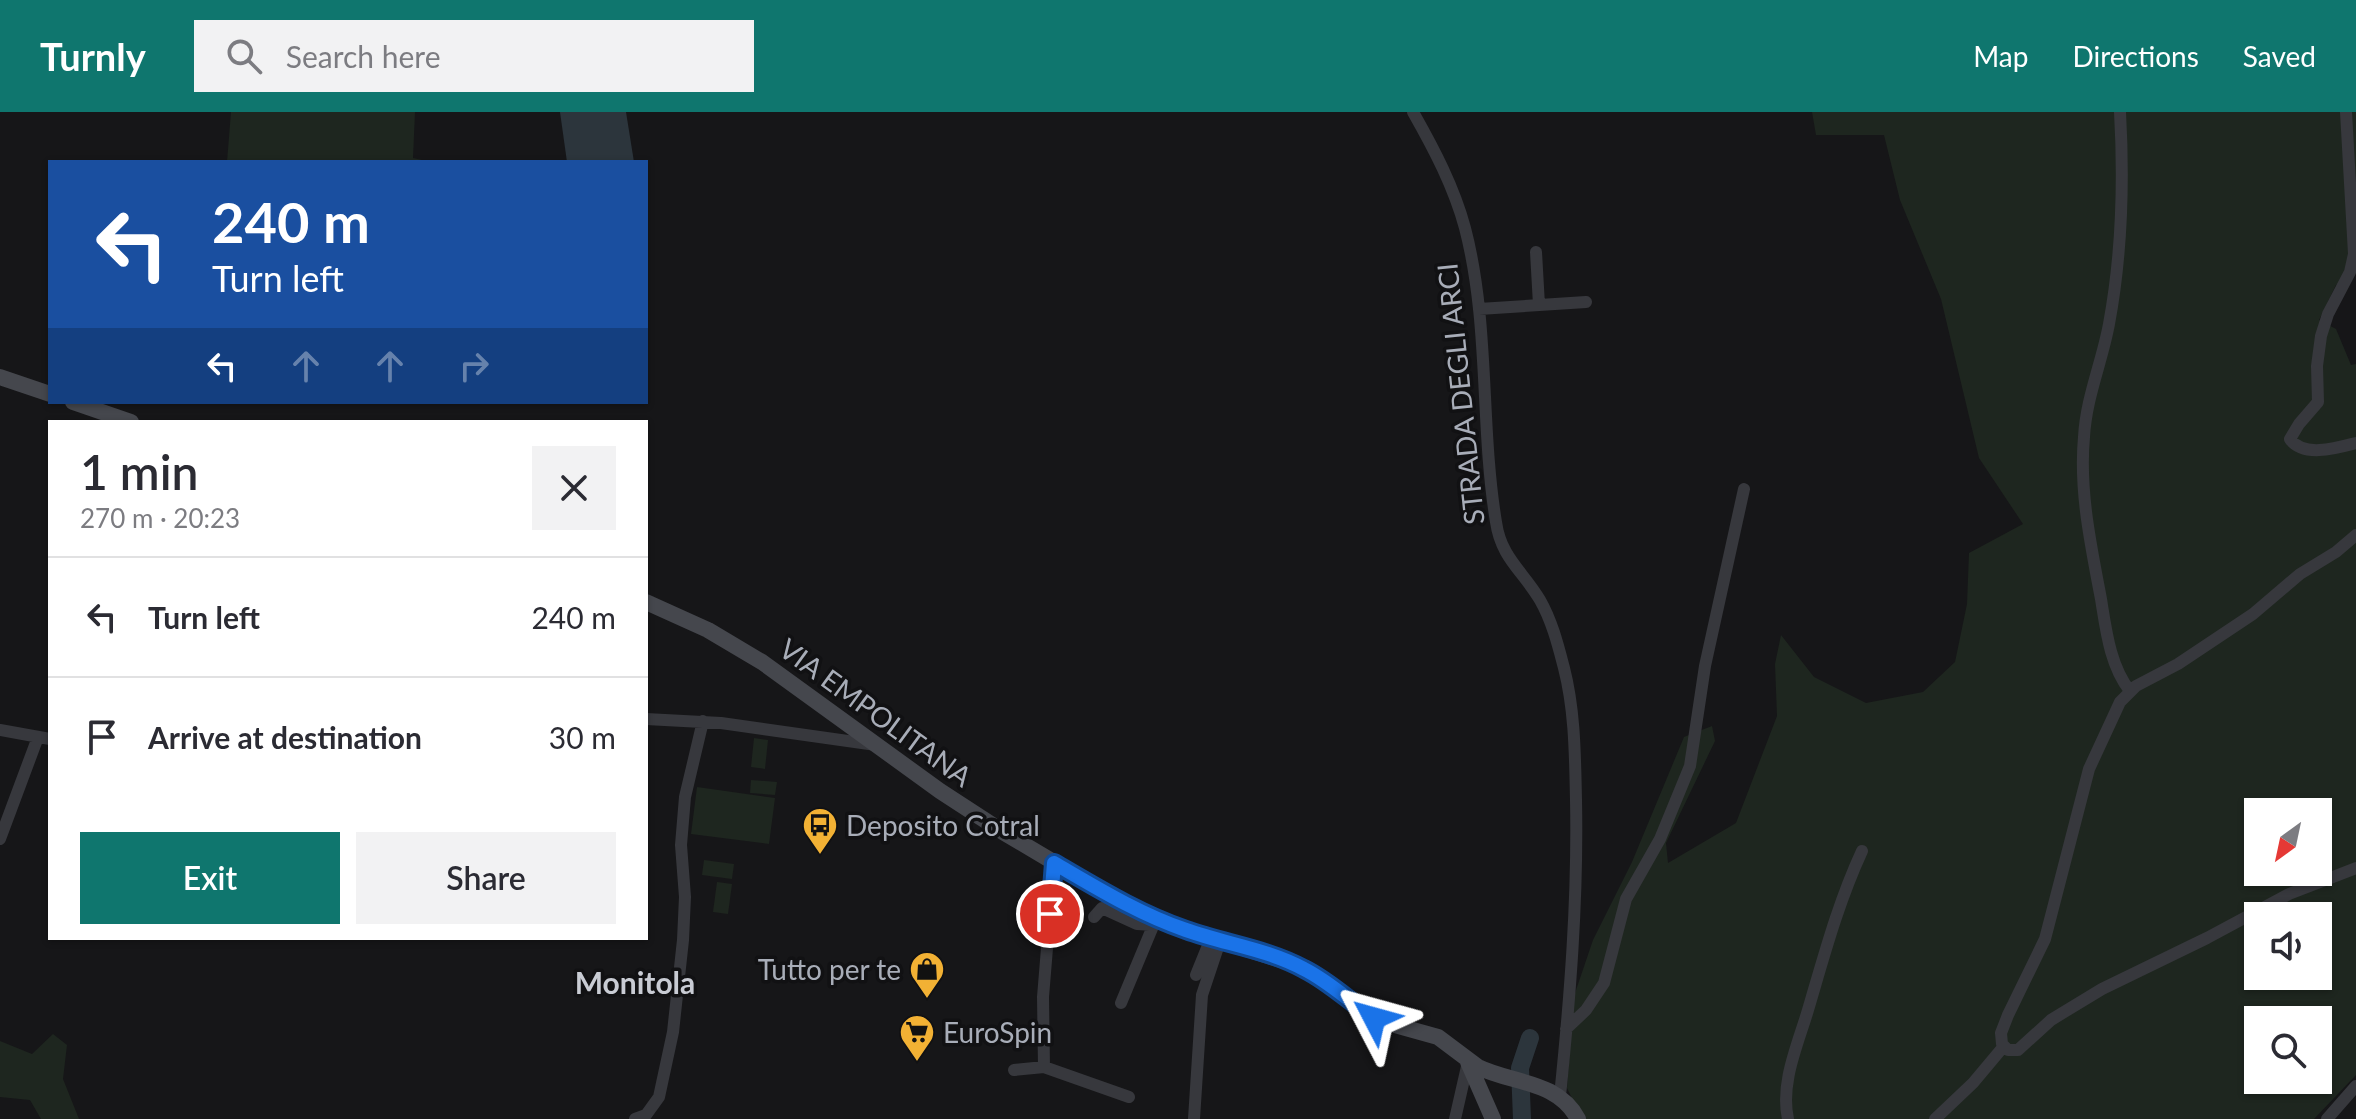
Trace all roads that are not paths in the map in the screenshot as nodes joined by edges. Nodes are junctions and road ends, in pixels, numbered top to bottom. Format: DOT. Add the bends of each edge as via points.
graph roads {
  1 [pos="1413,112"];
  2 [pos="2120,112"];
  3 [pos="2346,112"];
  4 [pos="1536,252"];
  5 [pos="1586,302"];
  6 [pos="1539,305"];
  7 [pos="1479,309"];
  8 [pos="0,377"];
  9 [pos="48,393"];
  10 [pos="79,404"];
  11 [pos="125,420"];
  12 [pos="2356,443"];
  13 [pos="1744,489"];
  14 [pos="2356,535"];
  15 [pos="648,603"];
  16 [pos="2130,691"];
  17 [pos="648,719"];
  18 [pos="703,721"];
  19 [pos="0,730"];
  20 [pos="44,738"];
  21 [pos="879,746"];
  22 [pos="0,839"];
  23 [pos="1862,851"];
  24 [pos="1054,863"];
  25 [pos="2356,868"];
  26 [pos="1094,917"];
  27 [pos="1155,922"];
  28 [pos="1215,940"];
  29 [pos="1196,975"];
  30 [pos="1121,1003"];
  31 [pos="1566,1029"];
  32 [pos="2004,1046"];
  33 [pos="1468,1062"];
  34 [pos="1044,1067"];
  35 [pos="1014,1070"];
  36 [pos="1499,1075"];
  37 [pos="2356,1086"];
  38 [pos="1555,1093"];
  39 [pos="1129,1097"];
  40 [pos="1485,1100"];
  41 [pos="635,1119"];
  42 [pos="1194,1119"];
  43 [pos="1455,1119"];
  44 [pos="1493,1119"];
  45 [pos="1578,1119"];
  46 [pos="1788,1119"];
  47 [pos="1935,1119"];
  48 [pos="2327,1119"];
  1 -- 7 [label="street, STRADA DEGLI ARCI" via="1458,205"];
  2 -- 16 [label="street" via="2119,256 2086,419 2083,459 2105,626 2119,674"];
  3 -- 12 [label="street" via="2353,258 2321,336 2318,402 2290,439 2312,449"];
  4 -- 6 [label="street"];
  5 -- 6 [label="street"];
  6 -- 7 [label="street"];
  7 -- 31 [label="street, STRADA DEGLI ARCI" via="1498,534 1505,554 1548,616 1570,697 1577,883"];
  8 -- 9 [label="main road"];
  10 -- 11 [label="main road"];
  13 -- 31 [label="street" via="1703,677 1690,766 1657,845 1626,899 1604,983"];
  14 -- 16 [label="street" via="2249,617"];
  15 -- 21 [label="main road, VIA EMPOLITANA" via="754,657"];
  16 -- 32 [label="street" via="2112,716 2089,769 2045,939 2006,1021 2000,1037"];
  17 -- 18 [label="street"];
  18 -- 21 [label="street"];
  18 -- 41 [label="street" via="684,813 683,940 673,1032 659,1097 646,1115"];
  19 -- 20 [label="street"];
  20 -- 22 [label="street"];
  21 -- 24 [label="main road, VIA EMPOLITANA"];
  23 -- 46 [label="street" via="1836,914 1792,1063"];
  24 -- 27 [label="main road, VIA EMPOLITANA"];
  24 -- 34 [label="street" via="1043,997"];
  25 -- 32 [label="street" via="2289,894 2102,989 2051,1020 2018,1050"];
  26 -- 27 [label="street" via="1102,908 1137,924"];
  27 -- 28 [label="main road, VIA EMPOLITANA"];
  27 -- 30 [label="street"];
  28 -- 29 [label="street"];
  28 -- 33 [label="main road, VIA EMPOLITANA" via="1303,968 1377,1020 1438,1037"];
  28 -- 42 [label="street" via="1202,995"];
  31 -- 38 [label="street, STRADA DEGLI ARCI"];
  32 -- 47 [label="street"];
  33 -- 36 [label="main road, VIA EMPOLITANA"];
  33 -- 40 [label="main road"];
  33 -- 43 [label="street"];
  34 -- 35 [label="street"];
  34 -- 39 [label="street"];
  36 -- 38 [label="main road, VIA EMPOLITANA"];
  36 -- 40 [label="main road" via="1488,1085"];
  37 -- 48 [label="street"];
  38 -- 45 [label="main road"];
  40 -- 44 [label="main road"];
}
